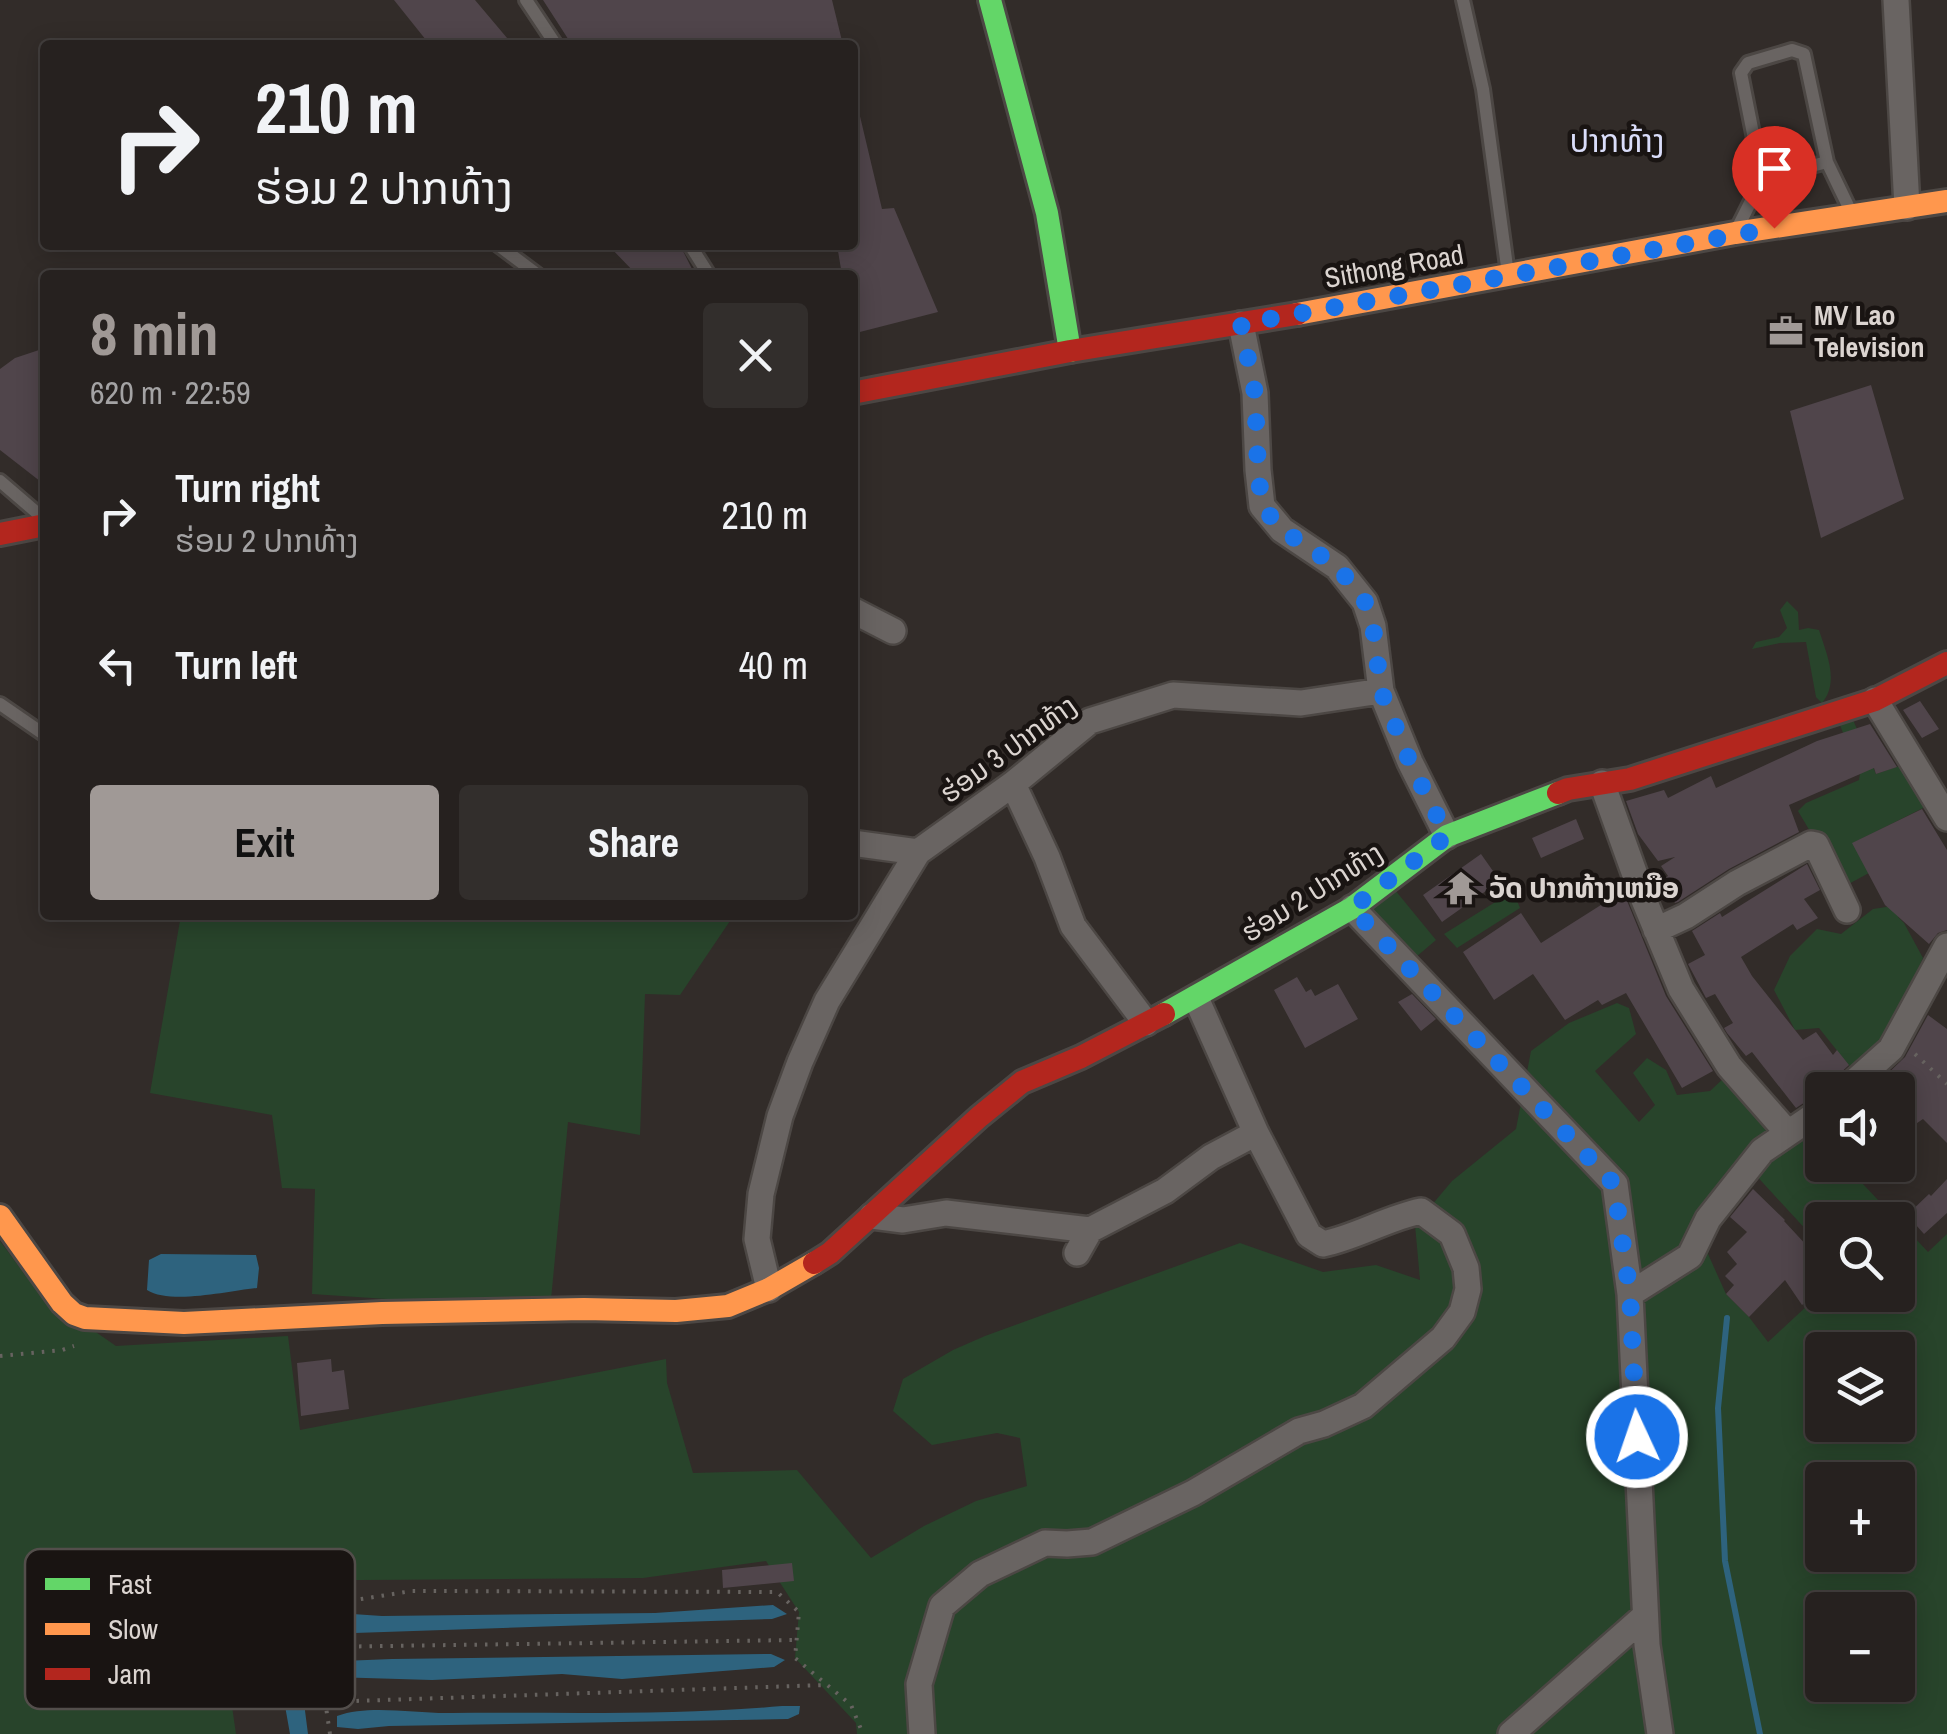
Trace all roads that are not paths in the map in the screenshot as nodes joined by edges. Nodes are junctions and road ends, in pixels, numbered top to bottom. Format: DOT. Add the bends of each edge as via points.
graph roads {
  1 [pos="526,0"];
  2 [pos="990,0"];
  3 [pos="1463,0"];
  4 [pos="1896,0"];
  5 [pos="553,40"];
  6 [pos="1827,162"];
  7 [pos="1762,179"];
  8 [pos="1947,201"];
  9 [pos="1908,207"];
  10 [pos="1852,216"];
  11 [pos="1735,233"];
  12 [pos="505,250"];
  13 [pos="531,270"];
  14 [pos="1509,276"];
  15 [pos="1241,324"];
  16 [pos="1070,351"];
  17 [pos="858,392"];
  18 [pos="0,481"];
  19 [pos="40,518"];
  20 [pos="40,524"];
  21 [pos="0,534"];
  22 [pos="858,613"];
  23 [pos="892,631"];
  24 [pos="1947,663"];
  25 [pos="1381,691"];
  26 [pos="1875,700"];
  27 [pos="0,704"];
  28 [pos="40,732"];
  29 [pos="1602,783"];
  30 [pos="1013,784"];
  31 [pos="1947,818"];
  32 [pos="1447,836"];
  33 [pos="858,844"];
  34 [pos="918,852"];
  35 [pos="1352,908"];
  36 [pos="1847,910"];
  37 [pos="1656,930"];
  38 [pos="1947,946"];
  39 [pos="1196,998"];
  40 [pos="1146,1023"];
  41 [pos="1865,1072"];
  42 [pos="1805,1122"];
  43 [pos="1256,1133"];
  44 [pos="1788,1134"];
  45 [pos="0,1216"];
  46 [pos="872,1216"];
  47 [pos="1090,1230"];
  48 [pos="1077,1254"];
  49 [pos="770,1288"];
  50 [pos="1630,1294"];
  51 [pos="1645,1616"];
  52 [pos="922,1734"];
  53 [pos="1510,1734"];
  54 [pos="1660,1734"];
  1 -- 5 [label="lane"];
  2 -- 16 [label="street" via="1047,213"];
  3 -- 14 [label="lane"];
  4 -- 9 [label="street"];
  6 -- 7 [label="lane"];
  6 -- 7 [label="lane" via="1804,54 1792,50 1748,63 1741,74"];
  6 -- 10 [label="lane"];
  7 -- 11 [label="lane"];
  8 -- 9 [label="street, Sithong Road"];
  9 -- 10 [label="street, Sithong Road"];
  10 -- 11 [label="street, Sithong Road"];
  11 -- 14 [label="street, Sithong Road"];
  12 -- 13 [label="lane"];
  14 -- 15 [label="street, Sithong Road"];
  15 -- 16 [label="street, Sithong Road"];
  15 -- 25 [label="street" via="1255,393 1262,506 1282,530 1338,567 1365,602"];
  16 -- 17 [label="street, Sithong Road"];
  18 -- 19 [label="lane"];
  20 -- 21 [label="street"];
  22 -- 23 [label="street"];
  24 -- 26 [label="street, ຮ່ອມ 2 ປາກທ້າງ"];
  25 -- 30 [label="street, ຮ່ອມ 3 ປາກທ້າງ" via="1301,703 1173,694 1090,721"];
  25 -- 32 [label="street"];
  26 -- 29 [label="street, ຮ່ອມ 2 ປາກທ້າງ"];
  26 -- 31 [label="street"];
  27 -- 28 [label="lane"];
  29 -- 32 [label="street, ຮ່ອມ 2 ປາກທ້າງ"];
  29 -- 37 [label="street"];
  30 -- 34 [label="street, ຮ່ອມ 3 ປາກທ້າງ"];
  30 -- 40 [label="street" via="1073,926"];
  32 -- 35 [label="street, ຮ່ອມ 2 ປາກທ້າງ"];
  33 -- 34 [label="street"];
  34 -- 49 [label="street, ຮ່ອມ 3 ປາກທ້າງ" via="827,1001 780,1116 756,1240"];
  35 -- 39 [label="street, ຮ່ອມ 2 ປາກທ້າງ"];
  35 -- 50 [label="street" via="1614,1184"];
  36 -- 37 [label="street" via="1811,844"];
  37 -- 44 [label="street" via="1681,990 1730,1066"];
  38 -- 41 [label="street" via="1891,1049"];
  39 -- 40 [label="street, ຮ່ອມ 2 ປາກທ້າງ"];
  39 -- 43 [label="street"];
  40 -- 46 [label="street, ຮ່ອມ 2 ປາກທ້າງ" via="1022,1082"];
  42 -- 44 [label="street"];
  43 -- 47 [label="street"];
  43 -- 52 [label="street" via="1308,1235 1323,1244 1421,1211 1452,1234 1466,1268 1462,1312 1443,1338 1363,1406 1299,1431 1092,1542 1045,1542 980,1574 942,1606 919,1684"];
  44 -- 50 [label="street" via="1762,1151 1708,1219 1690,1256"];
  45 -- 49 [label="street, ຮ່ອມ 2 ປາກທ້າງ" via="62,1303 85,1318 184,1323 676,1311 728,1306"];
  46 -- 47 [label="street" via="903,1220 946,1213"];
  46 -- 49 [label="street, ຮ່ອມ 2 ປາກທ້າງ" via="830,1253"];
  47 -- 48 [label="street"];
  50 -- 51 [label="street"];
  51 -- 53 [label="street"];
  51 -- 54 [label="street"];
}
